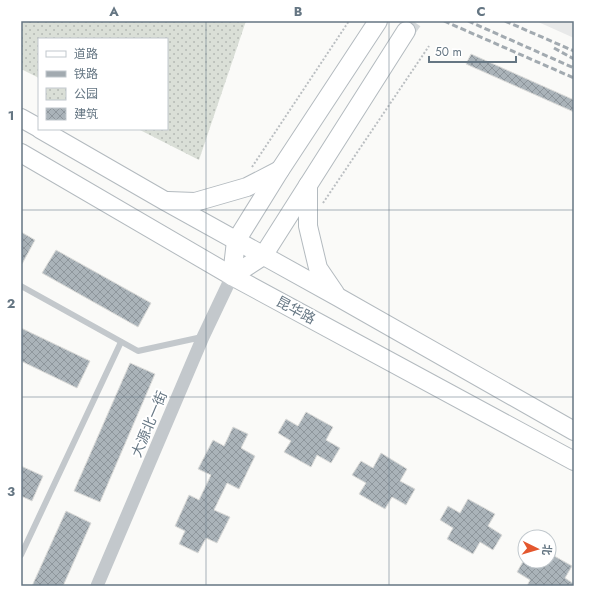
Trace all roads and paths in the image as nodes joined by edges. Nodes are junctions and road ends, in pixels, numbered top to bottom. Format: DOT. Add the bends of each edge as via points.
graph roads {
  1 [pos="349,21"];
  2 [pos="378,21"];
  3 [pos="406,31"];
  4 [pos="429,46"];
  5 [pos="21,118"];
  6 [pos="38,128"];
  7 [pos="42,130"];
  8 [pos="21,153"];
  9 [pos="250,170"];
  10 [pos="280,170"];
  11 [pos="308,185"];
  12 [pos="165,201"];
  13 [pos="321,207"];
  14 [pos="236,241"];
  15 [pos="263,256"];
  16 [pos="232,276"];
  17 [pos="21,286"];
  18 [pos="338,297"];
  19 [pos="204,337"];
  20 [pos="121,342"];
  21 [pos="574,431"];
  22 [pos="574,461"];
  23 [pos="21,555"];
  24 [pos="97,586"];
  1 -- 9 [label="path"];
  2 -- 10 [label="main road"];
  3 -- 11 [label="main road"];
  4 -- 13 [label="path"];
  5 -- 6 [label="main road"];
  7 -- 12 [label="main road"];
  8 -- 16 [label="main road, 昆华路"];
  10 -- 12 [label="main road" via="247,187 195,202"];
  10 -- 14 [label="main road"];
  11 -- 15 [label="main road"];
  11 -- 18 [label="main road" via="308,226 318,268"];
  12 -- 14 [label="main road"];
  14 -- 15 [label="main road"];
  14 -- 16 [label="main road"];
  15 -- 16 [label="main road"];
  15 -- 18 [label="main road"];
  16 -- 19 [label="street, 大源北一街"];
  16 -- 22 [label="main road, 昆华路"];
  17 -- 20 [label="lane"];
  18 -- 21 [label="main road"];
  19 -- 20 [label="lane" via="138,351"];
  19 -- 24 [label="street, 大源北一街"];
  20 -- 23 [label="lane"];
}
